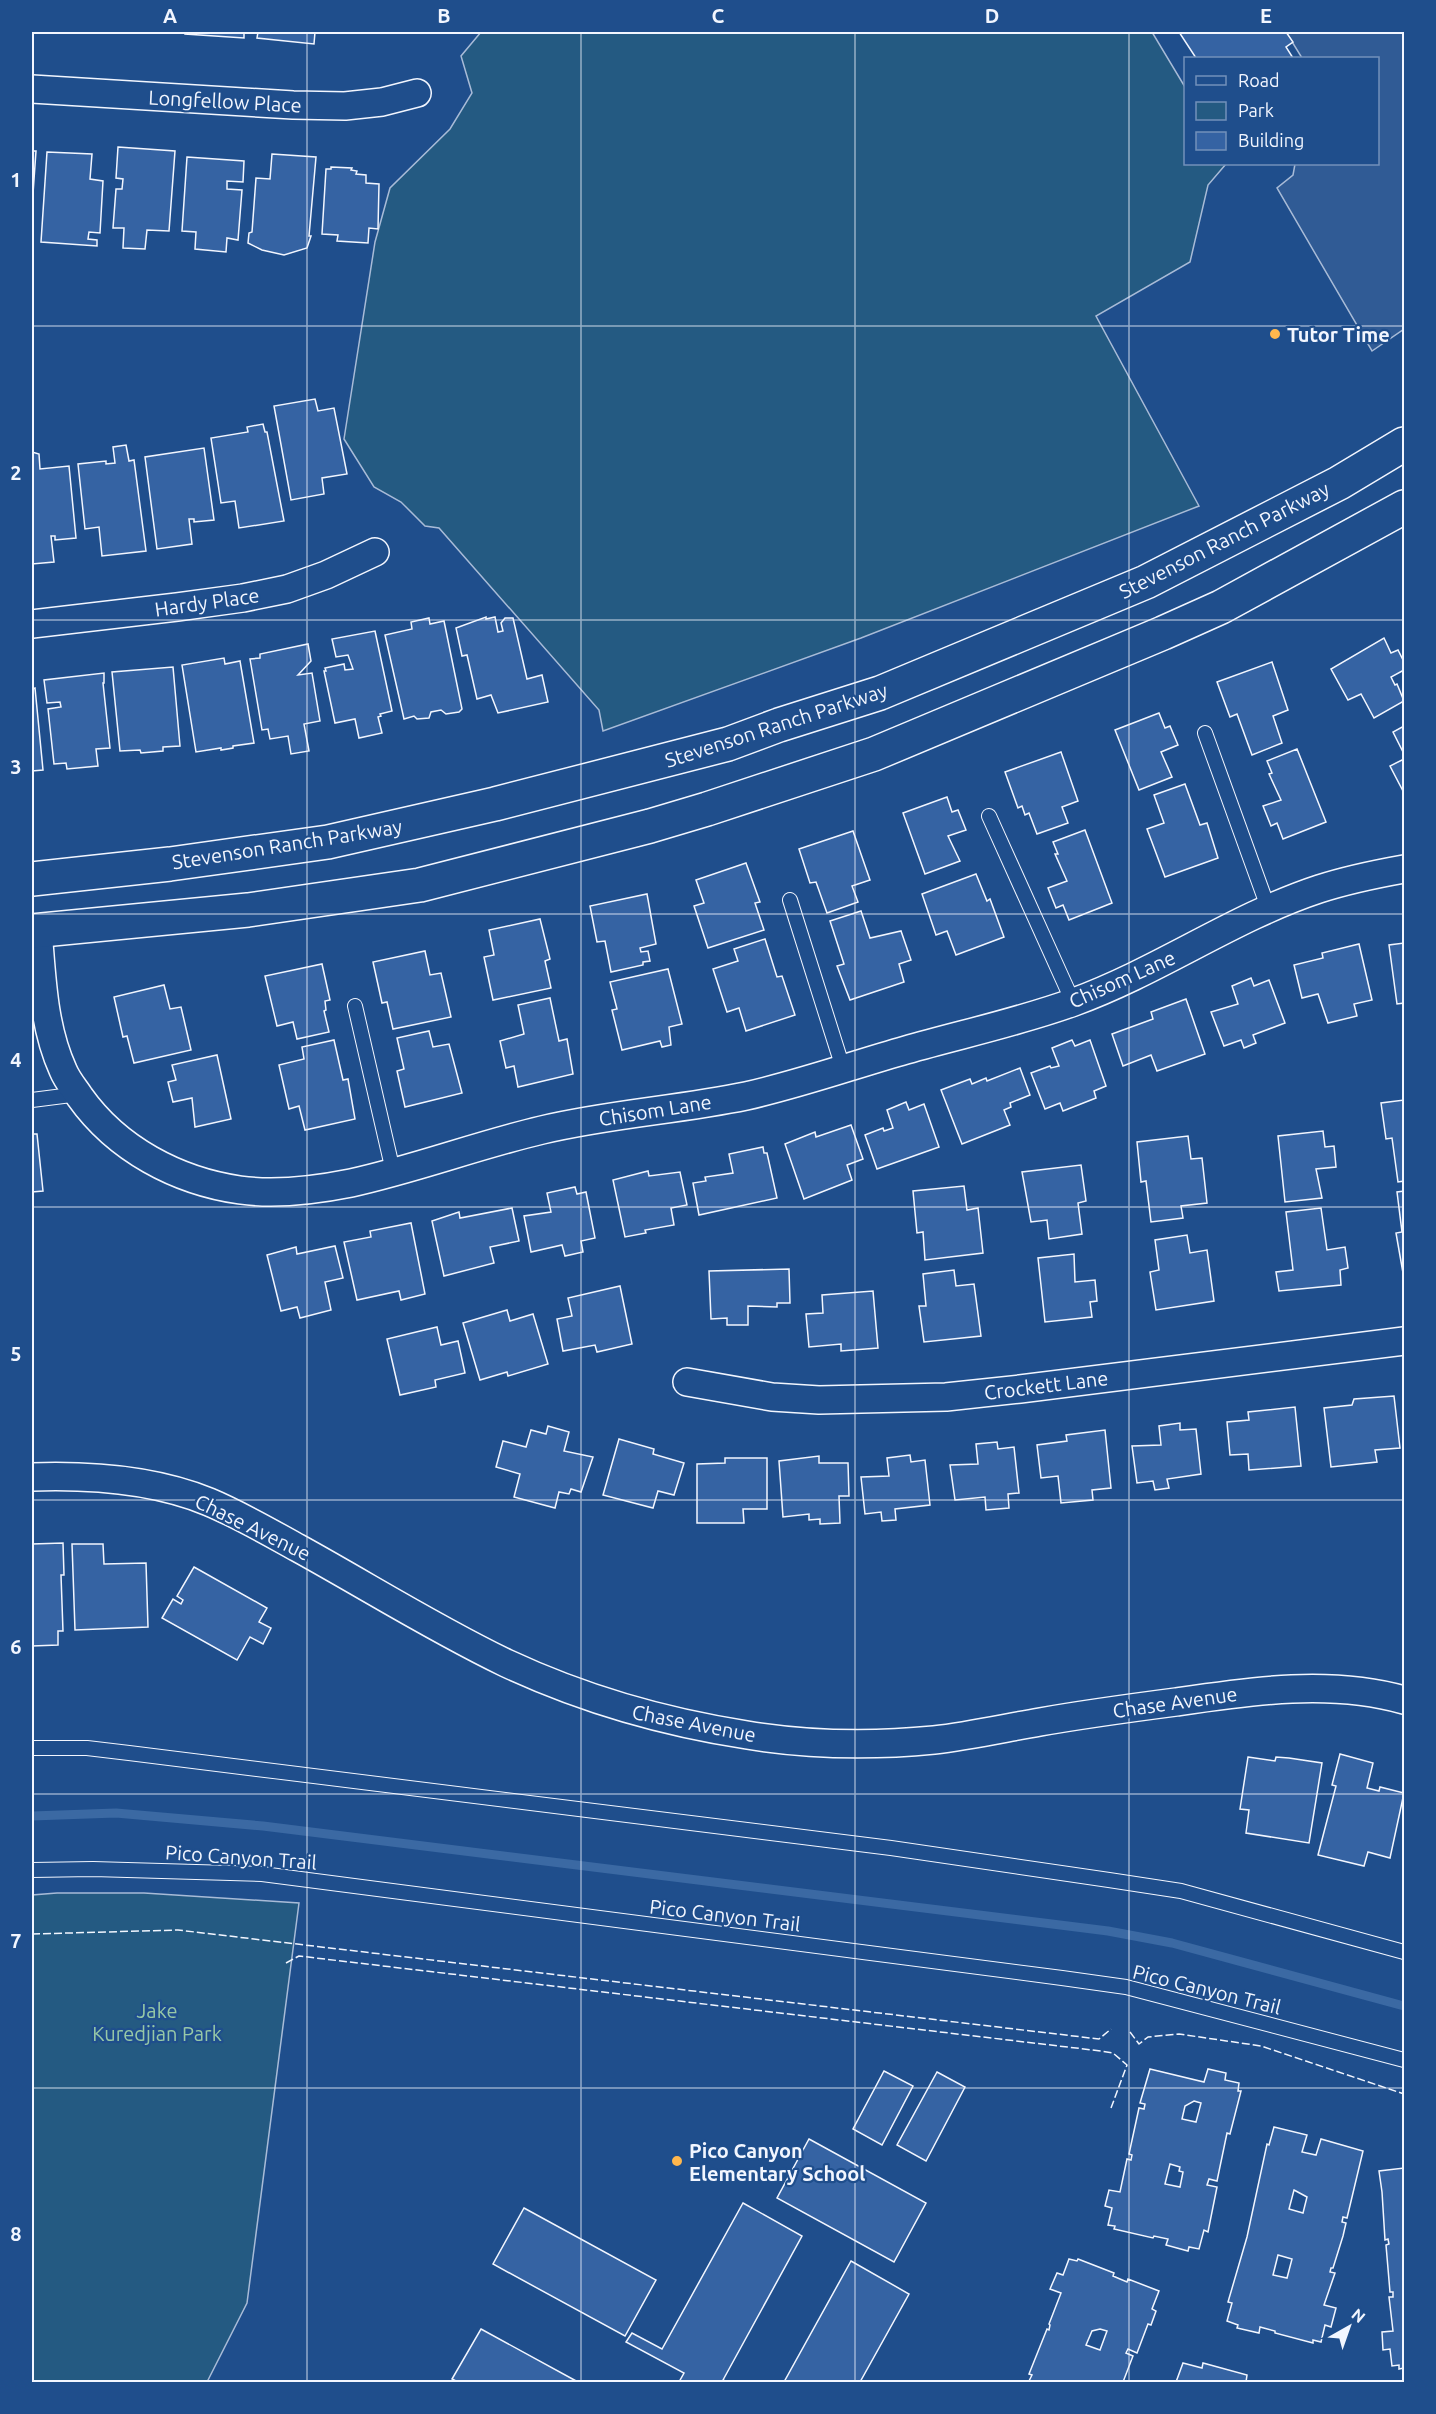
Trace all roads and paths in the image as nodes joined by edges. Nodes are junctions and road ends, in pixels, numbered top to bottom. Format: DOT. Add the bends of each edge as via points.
graph roads {
  1 [pos="32,89"];
  2 [pos="417,93"];
  3 [pos="1404,444"];
  4 [pos="1404,507"];
  5 [pos="375,552"];
  6 [pos="32,624"];
  7 [pos="1205,733"];
  8 [pos="989,816"];
  9 [pos="1404,869"];
  10 [pos="32,879"];
  11 [pos="790,900"];
  12 [pos="1269,910"];
  13 [pos="35,930"];
  14 [pos="1073,1002"];
  15 [pos="355,1006"];
  16 [pos="843,1068"];
  17 [pos="79,1094"];
  18 [pos="32,1100"];
  19 [pos="393,1171"];
  20 [pos="1404,1341"];
  21 [pos="687,1382"];
  22 [pos="32,1477"];
  23 [pos="1404,1700"];
  24 [pos="32,1748"];
  25 [pos="32,1870"];
  26 [pos="1404,1952"];
  27 [pos="1404,2060"];
  1 -- 2 [label="street, Longfellow Place" via="345,106"];
  3 -- 10 [label="main road, Stevenson Ranch Parkway" via="1339,483 1146,582 880,693 728,744 328,842"];
  4 -- 13 [label="main road" via="1221,607 1163,633 874,754 748,797 420,885 248,910"];
  5 -- 6 [label="street, Hardy Place" via="287,589"];
  7 -- 12 [label="lane"];
  8 -- 14 [label="lane"];
  9 -- 12 [label="street, Chisom Lane" via="1318,890"];
  11 -- 16 [label="lane"];
  12 -- 14 [label="street, Chisom Lane" via="1140,974"];
  13 -- 17 [label="street, Chisom Lane" via="53,1045 65,1075"];
  14 -- 16 [label="street, Chisom Lane"];
  15 -- 19 [label="lane"];
  16 -- 19 [label="street, Chisom Lane" via="746,1096 609,1116 545,1130"];
  17 -- 18 [label="lane"];
  17 -- 19 [label="street, Chisom Lane" via="92,1114 125,1145 160,1166 202,1181 241,1190 289,1191 349,1183"];
  20 -- 21 [label="street, Crockett Lane" via="946,1396 808,1399 772,1397"];
  22 -- 23 [label="street, Chase Avenue" via="107,1478 156,1486 206,1501 252,1522 505,1662 558,1686 619,1707 751,1736 823,1743 937,1740 1070,1717 1292,1688 1343,1690"];
  24 -- 26 [label="lane" via="87,1748 485,1796 1109,1880 1181,1891"];
  25 -- 27 [label="lane, Pico Canyon Trail" via="261,1874 1062,1978 1126,1988"];
}
